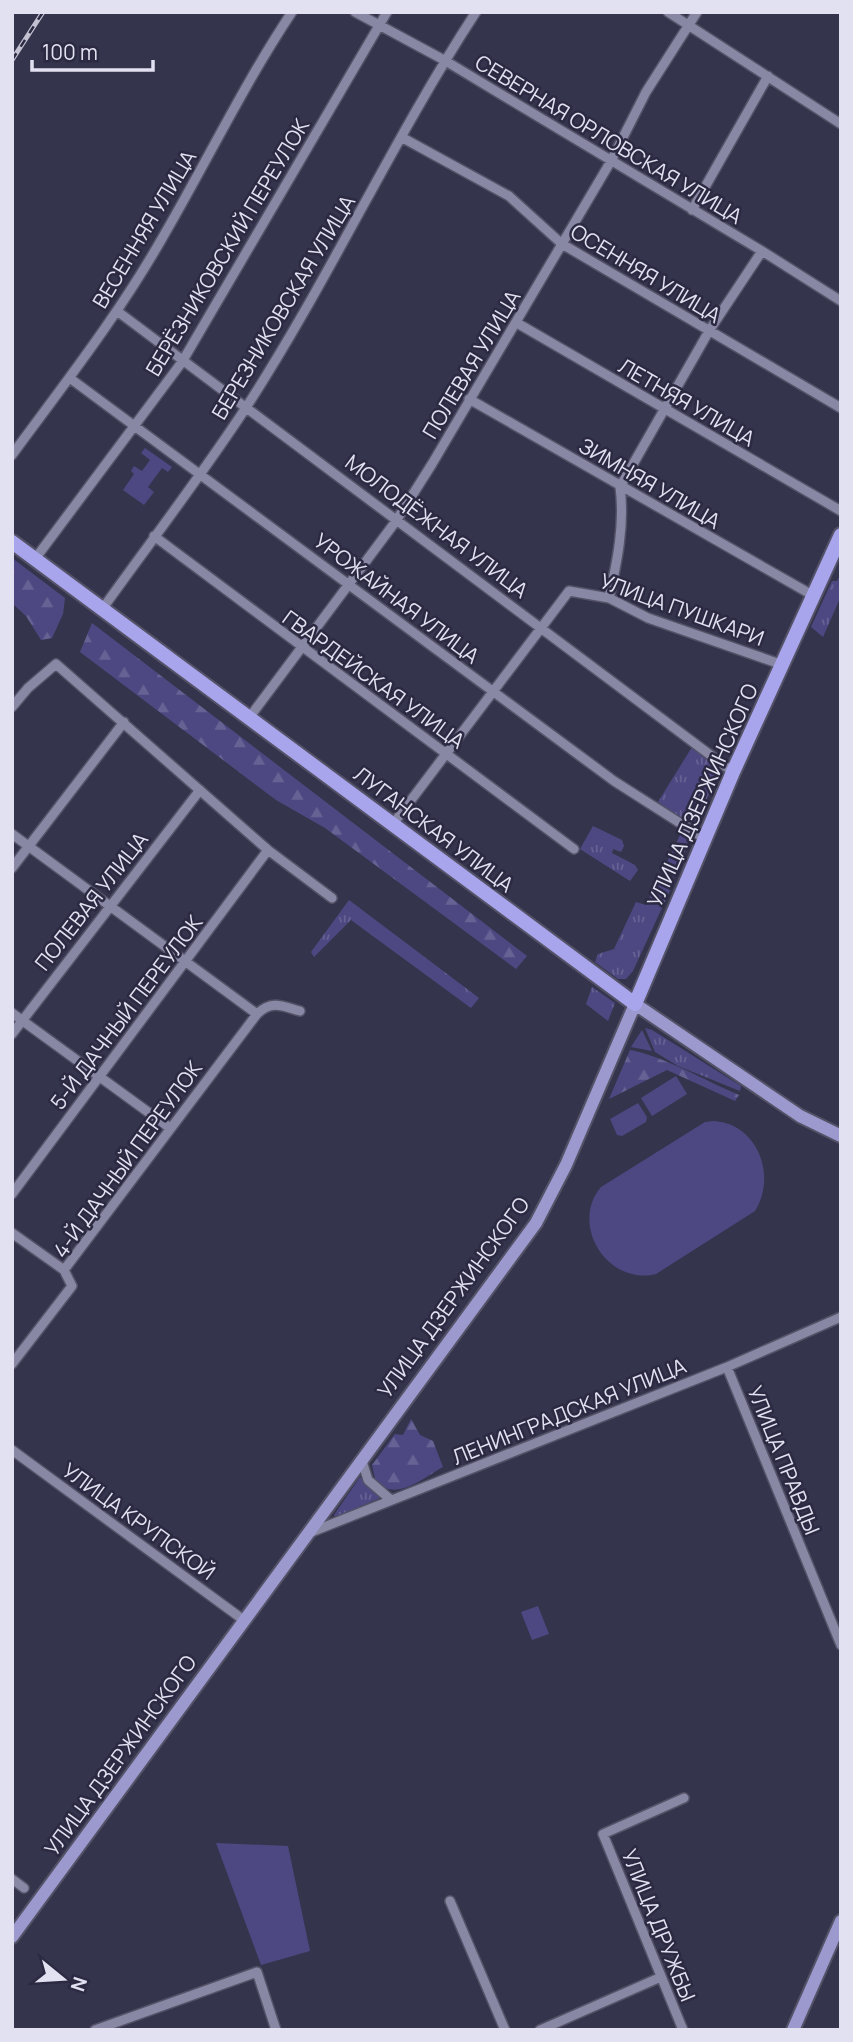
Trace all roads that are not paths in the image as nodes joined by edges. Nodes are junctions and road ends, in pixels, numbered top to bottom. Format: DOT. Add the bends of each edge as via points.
graph roads {
  1 [pos="292,12"];
  2 [pos="355,12"];
  3 [pos="387,12"];
  4 [pos="476,12"];
  5 [pos="668,12"];
  6 [pos="697,12"];
  7 [pos="380,25"];
  8 [pos="687,25"];
  9 [pos="444,60"];
  10 [pos="768,76"];
  11 [pos="841,124"];
  12 [pos="403,138"];
  13 [pos="611,161"];
  14 [pos="692,210"];
  15 [pos="562,244"];
  16 [pos="762,251"];
  17 [pos="841,302"];
  18 [pos="117,311"];
  19 [pos="517,323"];
  20 [pos="709,331"];
  21 [pos="183,362"];
  22 [pos="71,379"];
  23 [pos="469,399"];
  24 [pos="247,406"];
  25 [pos="841,408"];
  26 [pos="662,409"];
  27 [pos="133,426"];
  28 [pos="12,456"];
  29 [pos="198,473"];
  30 [pos="620,487"];
  31 [pos="841,511"];
  32 [pos="396,521"];
  33 [pos="154,536"];
  34 [pos="841,536"];
  35 [pos="12,542"];
  36 [pos="35,559"];
  37 [pos="349,584"];
  38 [pos="814,596"];
  39 [pos="608,598"];
  40 [pos="103,608"];
  41 [pos="541,626"];
  42 [pos="303,649"];
  43 [pos="783,665"];
  44 [pos="493,691"];
  45 [pos="12,707"];
  46 [pos="249,718"];
  47 [pos="124,722"];
  48 [pos="446,754"];
  49 [pos="733,772"];
  50 [pos="200,790"];
  51 [pos="393,824"];
  52 [pos="12,834"];
  53 [pos="705,839"];
  54 [pos="28,845"];
  55 [pos="574,849"];
  56 [pos="268,850"];
  57 [pos="12,868"];
  58 [pos="332,898"];
  59 [pos="111,903"];
  60 [pos="185,962"];
  61 [pos="635,1004"];
  62 [pos="300,1011"];
  63 [pos="12,1013"];
  64 [pos="257,1014"];
  65 [pos="22,1020"];
  66 [pos="12,1034"];
  67 [pos="99,1076"];
  68 [pos="170,1128"];
  69 [pos="841,1136"];
  70 [pos="12,1194"];
  71 [pos="12,1233"];
  72 [pos="64,1270"];
  73 [pos="841,1317"];
  74 [pos="12,1364"];
  75 [pos="727,1367"];
  76 [pos="12,1450"];
  77 [pos="362,1461"];
  78 [pos="391,1500"];
  79 [pos="309,1534"];
  80 [pos="245,1621"];
  81 [pos="841,1644"];
  82 [pos="684,1798"];
  83 [pos="12,1879"];
  84 [pos="24,1888"];
  85 [pos="450,1901"];
  86 [pos="841,1921"];
  87 [pos="12,1937"];
  88 [pos="661,1977"];
  89 [pos="95,2030"];
  90 [pos="276,2030"];
  91 [pos="505,2030"];
  92 [pos="540,2030"];
  93 [pos="683,2030"];
  94 [pos="793,2030"];
  1 -- 18 [label="street, ВЕСЕННЯЯ УЛИЦА"];
  2 -- 7 [label="street, СЕВЕРНАЯ ОРЛОВСКАЯ УЛИЦА"];
  3 -- 7 [label="street, БЕРЁЗНИКОВСКИЙ ПЕРЕУЛОК"];
  4 -- 9 [label="street, БЕРЕЗНИКОВСКАЯ УЛИЦА"];
  5 -- 8 [label="street"];
  6 -- 8 [label="street, ПОЛЕВАЯ УЛИЦА"];
  7 -- 9 [label="street, СЕВЕРНАЯ ОРЛОВСКАЯ УЛИЦА"];
  7 -- 21 [label="street, БЕРЁЗНИКОВСКИЙ ПЕРЕУЛОК"];
  8 -- 10 [label="street"];
  8 -- 13 [label="street, ПОЛЕВАЯ УЛИЦА"];
  9 -- 12 [label="street, БЕРЕЗНИКОВСКАЯ УЛИЦА"];
  9 -- 13 [label="street, СЕВЕРНАЯ ОРЛОВСКАЯ УЛИЦА"];
  10 -- 11 [label="street"];
  10 -- 14 [label="street"];
  12 -- 15 [label="street, ОСЕННЯЯ УЛИЦА" via="509,195"];
  12 -- 24 [label="street, БЕРЕЗНИКОВСКАЯ УЛИЦА"];
  13 -- 14 [label="street, СЕВЕРНАЯ ОРЛОВСКАЯ УЛИЦА"];
  13 -- 15 [label="street, ПОЛЕВАЯ УЛИЦА"];
  14 -- 16 [label="street, СЕВЕРНАЯ ОРЛОВСКАЯ УЛИЦА"];
  15 -- 19 [label="street, ПОЛЕВАЯ УЛИЦА"];
  15 -- 20 [label="street, ОСЕННЯЯ УЛИЦА"];
  16 -- 17 [label="street, СЕВЕРНАЯ ОРЛОВСКАЯ УЛИЦА"];
  16 -- 20 [label="street"];
  18 -- 21 [label="street, МОЛОДЁЖНАЯ УЛИЦА"];
  18 -- 22 [label="street, ВЕСЕННЯЯ УЛИЦА"];
  19 -- 23 [label="street, ПОЛЕВАЯ УЛИЦА"];
  19 -- 26 [label="street, ЛЕТНЯЯ УЛИЦА"];
  20 -- 25 [label="street, ОСЕННЯЯ УЛИЦА"];
  20 -- 26 [label="street"];
  21 -- 24 [label="street, МОЛОДЁЖНАЯ УЛИЦА"];
  21 -- 27 [label="street, БЕРЁЗНИКОВСКИЙ ПЕРЕУЛОК"];
  22 -- 27 [label="street, УРОЖАЙНАЯ УЛИЦА"];
  22 -- 28 [label="street, ВЕСЕННЯЯ УЛИЦА"];
  23 -- 30 [label="street, ЗИМНЯЯ УЛИЦА"];
  23 -- 32 [label="street, ПОЛЕВАЯ УЛИЦА"];
  24 -- 29 [label="street, БЕРЕЗНИКОВСКАЯ УЛИЦА"];
  24 -- 32 [label="street, МОЛОДЁЖНАЯ УЛИЦА"];
  26 -- 30 [label="street"];
  26 -- 31 [label="street, ЛЕТНЯЯ УЛИЦА"];
  27 -- 29 [label="street, УРОЖАЙНАЯ УЛИЦА"];
  27 -- 36 [label="street, БЕРЁЗНИКОВСКИЙ ПЕРЕУЛОК"];
  29 -- 33 [label="street, БЕРЕЗНИКОВСКАЯ УЛИЦА"];
  29 -- 37 [label="street, УРОЖАЙНАЯ УЛИЦА"];
  30 -- 38 [label="street, ЗИМНЯЯ УЛИЦА"];
  30 -- 39 [label="street" via="618,561"];
  32 -- 37 [label="street, ПОЛЕВАЯ УЛИЦА"];
  32 -- 41 [label="street, МОЛОДЁЖНАЯ УЛИЦА"];
  33 -- 40 [label="street, БЕРЕЗНИКОВСКАЯ УЛИЦА"];
  33 -- 42 [label="street, ГВАРДЕЙСКАЯ УЛИЦА"];
  34 -- 38 [label="highway, УЛИЦА ДЗЕРЖИНСКОГО"];
  35 -- 36 [label="highway, ЛУГАНСКАЯ УЛИЦА"];
  36 -- 40 [label="highway, ЛУГАНСКАЯ УЛИЦА"];
  37 -- 42 [label="street, ПОЛЕВАЯ УЛИЦА"];
  37 -- 44 [label="street, УРОЖАЙНАЯ УЛИЦА"];
  38 -- 43 [label="highway, УЛИЦА ДЗЕРЖИНСКОГО"];
  39 -- 41 [label="street, УЛИЦА ПУШКАРИ" via="569,591"];
  39 -- 43 [label="street, УЛИЦА ПУШКАРИ" via="648,618"];
  40 -- 46 [label="highway, ЛУГАНСКАЯ УЛИЦА"];
  41 -- 44 [label="street"];
  41 -- 49 [label="street, МОЛОДЁЖНАЯ УЛИЦА"];
  42 -- 46 [label="street, ПОЛЕВАЯ УЛИЦА"];
  42 -- 48 [label="street, ГВАРДЕЙСКАЯ УЛИЦА"];
  43 -- 49 [label="highway, УЛИЦА ДЗЕРЖИНСКОГО"];
  44 -- 48 [label="street"];
  44 -- 53 [label="street, УРОЖАЙНАЯ УЛИЦА" via="614,781"];
  45 -- 47 [label="street" via="56,664"];
  46 -- 51 [label="highway, ЛУГАНСКАЯ УЛИЦА"];
  47 -- 50 [label="street"];
  47 -- 54 [label="street"];
  48 -- 51 [label="street"];
  48 -- 55 [label="street, ГВАРДЕЙСКАЯ УЛИЦА"];
  49 -- 53 [label="highway, УЛИЦА ДЗЕРЖИНСКОГО"];
  50 -- 56 [label="street"];
  50 -- 59 [label="street, ПОЛЕВАЯ УЛИЦА"];
  51 -- 61 [label="highway, ЛУГАНСКАЯ УЛИЦА"];
  52 -- 54 [label="street"];
  53 -- 61 [label="highway, УЛИЦА ДЗЕРЖИНСКОГО"];
  54 -- 57 [label="street"];
  54 -- 59 [label="street"];
  56 -- 58 [label="street"];
  56 -- 60 [label="street, 5-Й ДАЧНЫЙ ПЕРЕУЛОК"];
  59 -- 60 [label="street"];
  59 -- 65 [label="street, ПОЛЕВАЯ УЛИЦА"];
  60 -- 64 [label="street"];
  60 -- 67 [label="street, 5-Й ДАЧНЫЙ ПЕРЕУЛОК"];
  61 -- 69 [label="main road, ЛУГАНСКАЯ УЛИЦА" via="800,1116"];
  61 -- 77 [label="main road, УЛИЦА ДЗЕРЖИНСКОГО" via="536,1223"];
  62 -- 64 [label="street" via="275,1004"];
  63 -- 65 [label="street"];
  64 -- 68 [label="street, 4-Й ДАЧНЫЙ ПЕРЕУЛОК"];
  65 -- 66 [label="street, ПОЛЕВАЯ УЛИЦА"];
  65 -- 67 [label="street"];
  67 -- 68 [label="street"];
  67 -- 70 [label="street, 5-Й ДАЧНЫЙ ПЕРЕУЛОК"];
  68 -- 72 [label="street, 4-Й ДАЧНЫЙ ПЕРЕУЛОК"];
  71 -- 72 [label="street"];
  72 -- 74 [label="street, 4-Й ДАЧНЫЙ ПЕРЕУЛОК" via="72,1286"];
  73 -- 75 [label="street, ЛЕНИНГРАДСКАЯ УЛИЦА"];
  75 -- 78 [label="street, ЛЕНИНГРАДСКАЯ УЛИЦА"];
  75 -- 81 [label="street, УЛИЦА ПРАВДЫ"];
  76 -- 80 [label="street, УЛИЦА КРУПСКОЙ"];
  77 -- 78 [label="street" via="368,1480"];
  77 -- 79 [label="main road, УЛИЦА ДЗЕРЖИНСКОГО"];
  78 -- 79 [label="street, ЛЕНИНГРАДСКАЯ УЛИЦА"];
  79 -- 80 [label="main road, УЛИЦА ДЗЕРЖИНСКОГО"];
  80 -- 87 [label="main road, УЛИЦА ДЗЕРЖИНСКОГО"];
  82 -- 88 [label="street, УЛИЦА ДРУЖБЫ" via="603,1834"];
  83 -- 84 [label="street"];
  85 -- 91 [label="street"];
  86 -- 94 [label="main road"];
  88 -- 92 [label="street"];
  88 -- 93 [label="street, УЛИЦА ДРУЖБЫ"];
  89 -- 90 [label="street" via="257,1972"];
}
